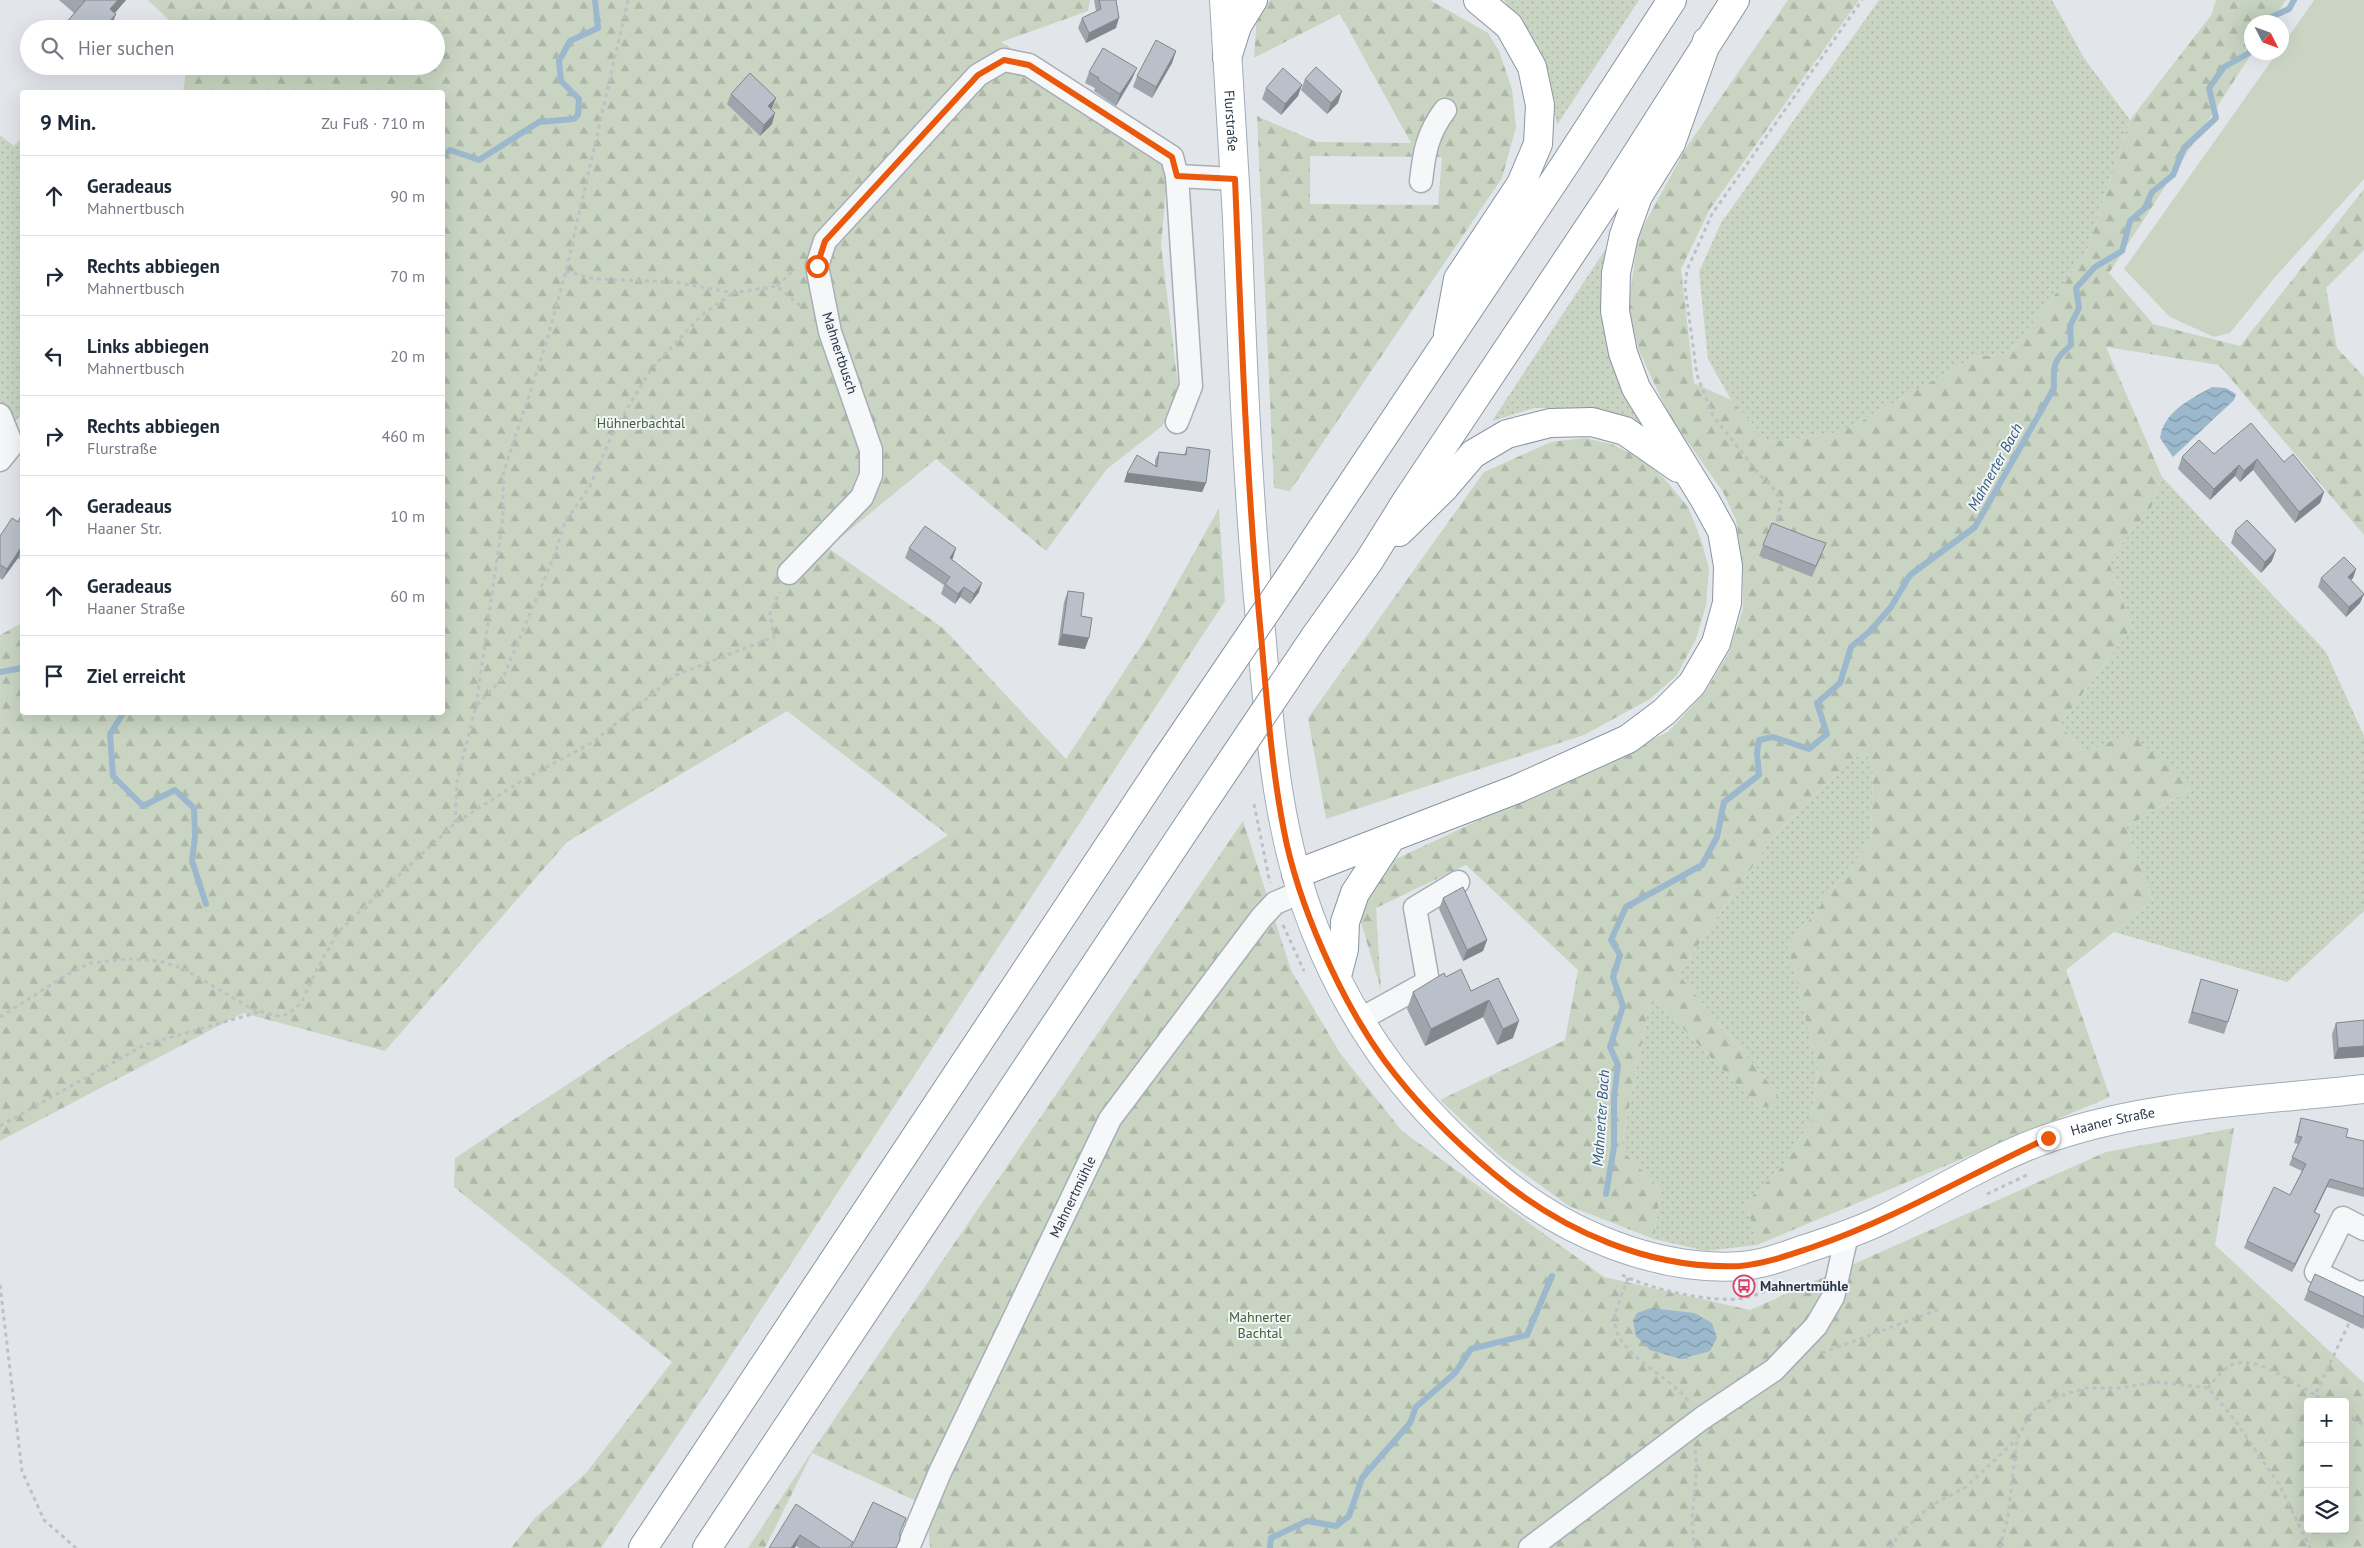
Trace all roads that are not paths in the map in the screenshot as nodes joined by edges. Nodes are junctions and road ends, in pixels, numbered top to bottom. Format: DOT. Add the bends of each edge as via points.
graph roads {
  1 [pos="1224,0"];
  2 [pos="1253,0"];
  3 [pos="1478,0"];
  4 [pos="1672,0"];
  5 [pos="1735,0"];
  6 [pos="1708,40"];
  7 [pos="1227,58"];
  8 [pos="1445,110"];
  9 [pos="1177,176"];
  10 [pos="1235,179"];
  11 [pos="1420,181"];
  12 [pos="1446,345"];
  13 [pos="0,415"];
  14 [pos="1177,422"];
  15 [pos="0,460"];
  16 [pos="1690,477"];
  17 [pos="1369,561"];
  18 [pos="789,573"];
  19 [pos="1391,838"];
  20 [pos="1458,882"];
  21 [pos="1298,883"];
  22 [pos="1337,976"];
  23 [pos="1359,1020"];
  24 [pos="2364,1089"];
  25 [pos="2364,1229"];
  26 [pos="1847,1235"];
  27 [pos="2363,1294"];
  28 [pos="643,1548"];
  29 [pos="707,1548"];
  30 [pos="908,1548"];
  31 [pos="1530,1548"];
  1 -- 7 [label="main road, Flurstraße"];
  2 -- 7 [label="main road" via="1237,26"];
  3 -- 12 [label="main road" via="1509,26 1532,67 1540,105 1538,144 1521,184 1458,280"];
  4 -- 12 [label="main road"];
  5 -- 6 [label="main road"];
  6 -- 16 [label="main road" via="1671,143 1638,196 1624,235 1616,273 1615,311 1623,353 1636,388"];
  6 -- 17 [label="main road"];
  7 -- 10 [label="main road, Flurstraße"];
  8 -- 11 [label="street" via="1432,127"];
  9 -- 10 [label="street"];
  9 -- 14 [label="street, Mahnertbusch" via="1191,386"];
  9 -- 18 [label="street, Mahnertbusch" via="1172,157 1029,65 1004,60 978,75 825,241 817,266 830,332 871,450 871,475 862,497"];
  10 -- 21 [label="main road, Flurstraße" via="1251,525 1276,779 1284,833"];
  12 -- 28 [label="main road, bridge"];
  13 -- 15 [label="street" via="12,445"];
  16 -- 17 [label="main road" via="1625,431 1592,422 1550,423 1507,434 1473,454 1444,488"];
  16 -- 19 [label="main road" via="1722,531 1728,566 1727,603 1716,643 1692,684 1664,712 1628,739 1517,789"];
  17 -- 29 [label="main road, bridge" via="1191,821"];
  19 -- 21 [label="main road"];
  19 -- 22 [label="main road" via="1354,893 1345,922 1344,949"];
  20 -- 23 [label="street" via="1415,908 1428,982"];
  21 -- 22 [label="main road, Flurstraße" via="1314,929"];
  21 -- 30 [label="street, Mahnertmühle" via="1261,918 1110,1119 944,1462"];
  22 -- 23 [label="main road, Flurstraße"];
  23 -- 26 [label="main road, Flurstraße" via="1387,1064 1411,1093 1476,1160 1518,1194 1587,1235 1661,1258 1742,1266 1774,1260"];
  24 -- 26 [label="main road, Haaner Straße" via="2255,1099 2116,1118 2048,1138"];
  25 -- 27 [label="street" via="2343,1218 2316,1272"];
  26 -- 31 [label="street" via="1833,1297 1816,1326 1774,1370 1701,1419"];
}
